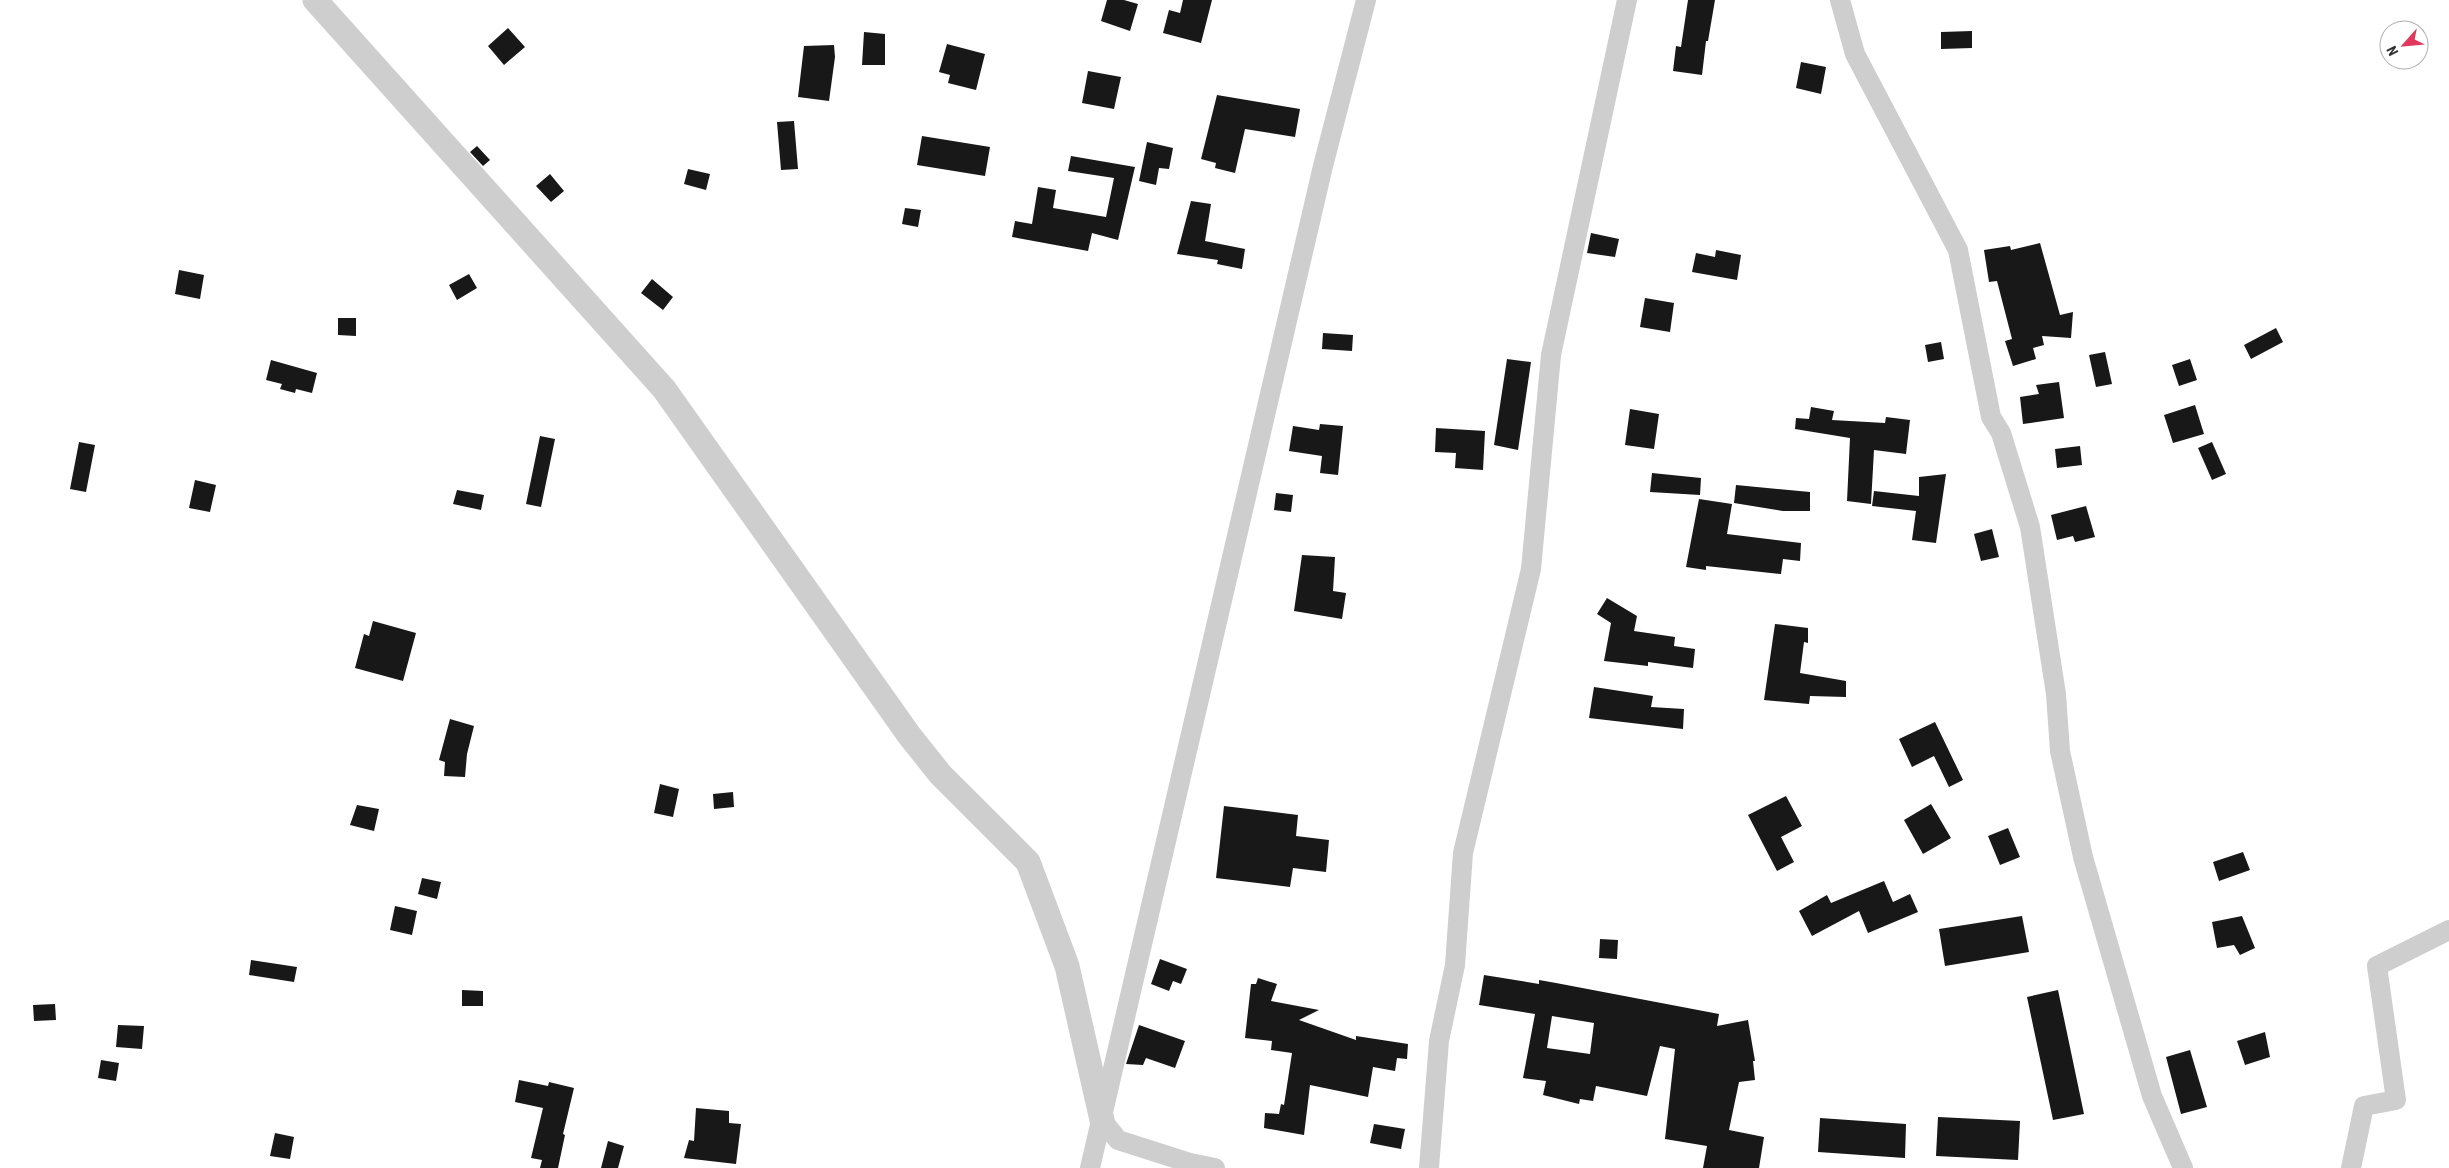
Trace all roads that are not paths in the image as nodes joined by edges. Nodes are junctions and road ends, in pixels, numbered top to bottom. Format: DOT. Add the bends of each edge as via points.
graph roads {
  1 [pos="315,0"];
  2 [pos="1366,0"];
  3 [pos="1627,0"];
  4 [pos="1840,0"];
  5 [pos="2449,930"];
  6 [pos="1102,1120"];
  7 [pos="1090,1168"];
  8 [pos="1215,1168"];
  9 [pos="1429,1168"];
  10 [pos="2183,1168"];
  11 [pos="2351,1168"];
  1 -- 6 [label="street" via="664,389 909,735 940,774 1028,862 1067,966"];
  2 -- 6 [label="street" via="1323,166"];
  3 -- 9 [label="street" via="1551,355 1531,569 1463,853 1454,965 1439,1041"];
  4 -- 10 [label="street" via="1854,54 1958,250 1991,417 2001,434 2030,527 2056,694 2060,751 2083,857 2152,1096"];
  5 -- 11 [label="street" via="2378,966 2396,1100 2364,1106"];
  6 -- 7 [label="street"];
  6 -- 8 [label="street" via="1118,1140"];
}
